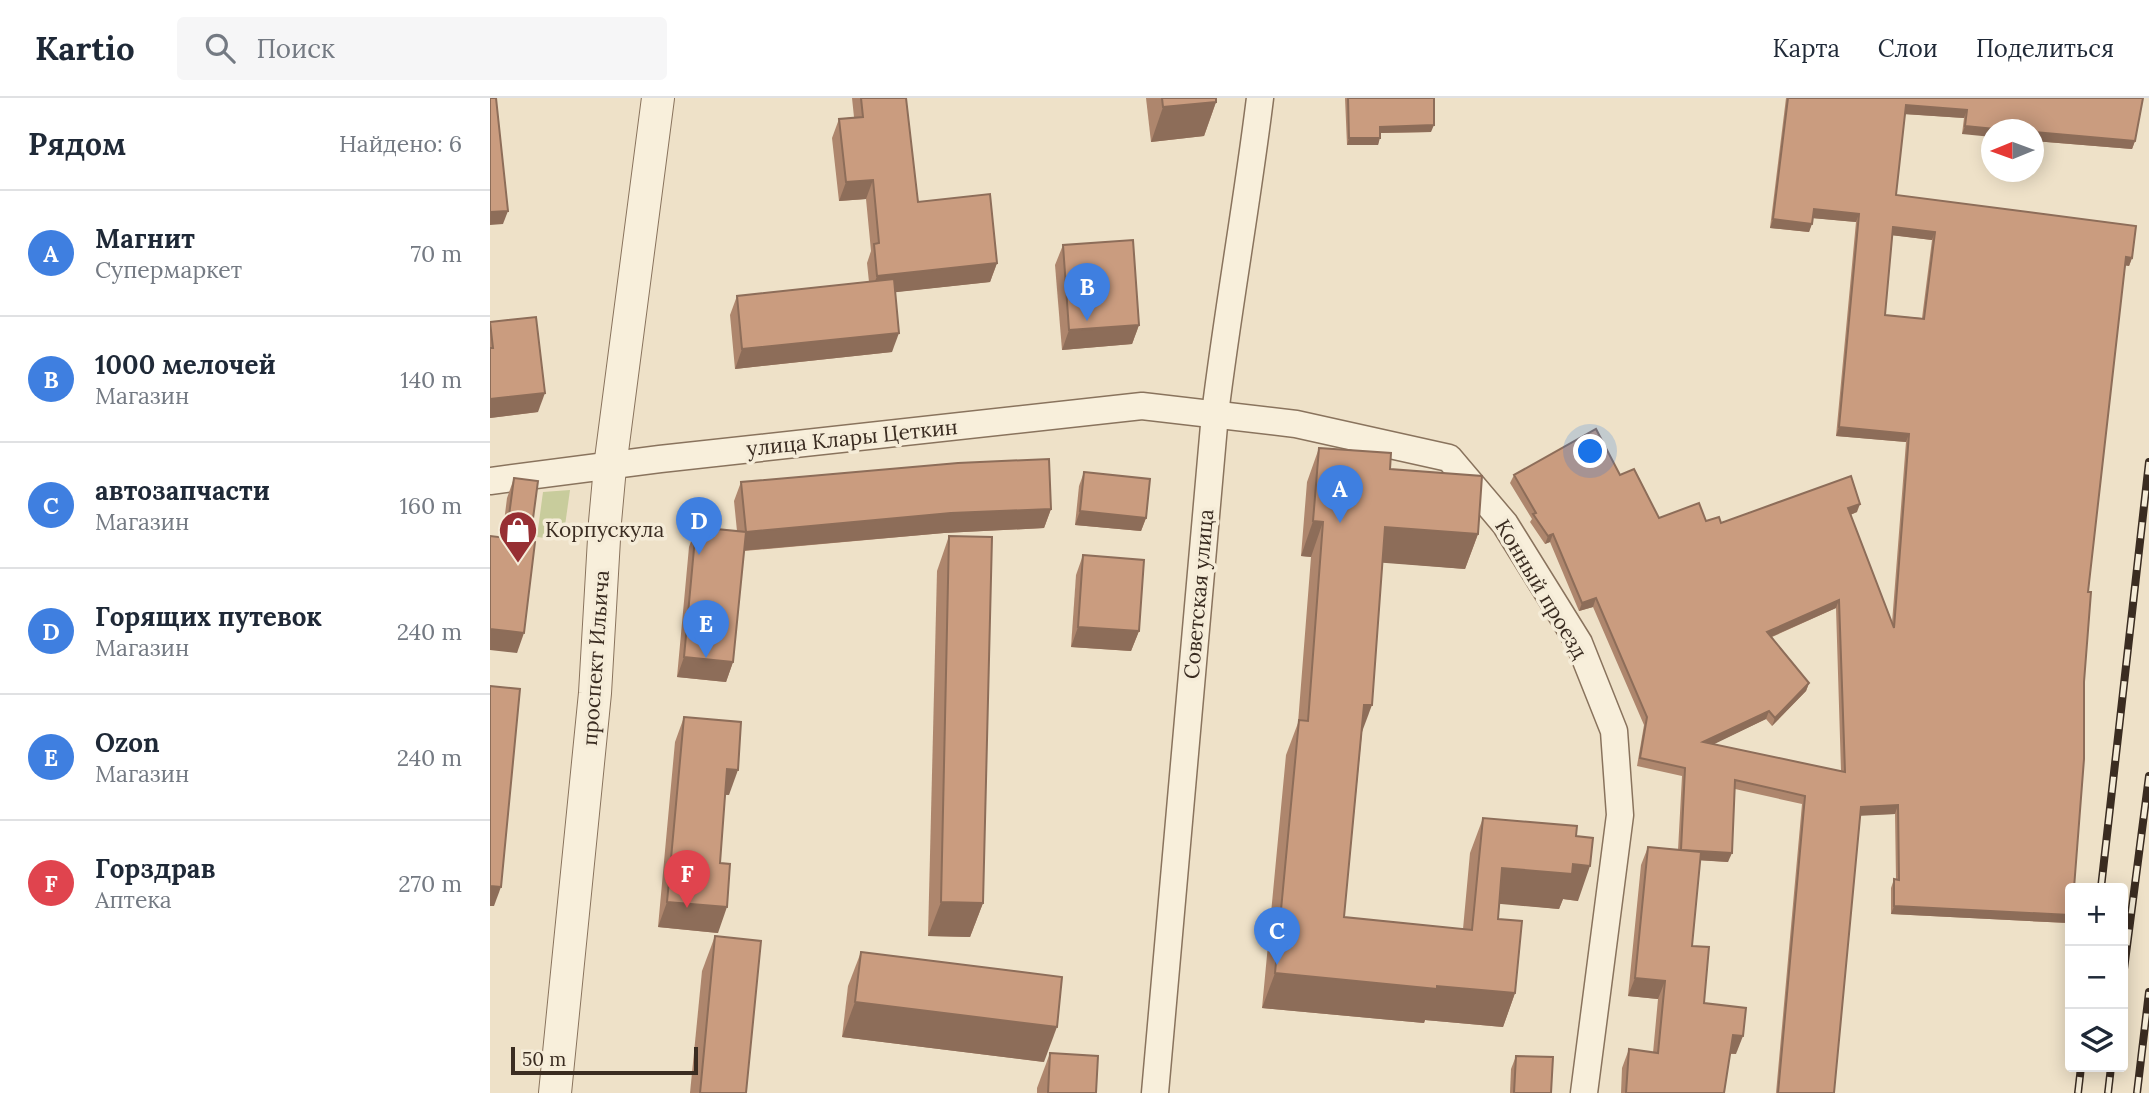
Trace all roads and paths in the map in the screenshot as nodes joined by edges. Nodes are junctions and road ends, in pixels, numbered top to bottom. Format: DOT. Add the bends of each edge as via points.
graph roads {
  1 [pos="658,98"];
  2 [pos="1260,98"];
  3 [pos="1215,414"];
  4 [pos="610,467"];
  5 [pos="490,481"];
  6 [pos="555,1093"];
  7 [pos="1155,1093"];
  8 [pos="1584,1093"];
  1 -- 4 [label="street, проспект Ильича"];
  2 -- 3 [label="street, Советская улица"];
  3 -- 4 [label="street, улица Клары Цеткин" via="1142,406"];
  3 -- 7 [label="street, Советская улица"];
  3 -- 8 [label="street, Конный проезд" via="1296,424 1449,458 1505,524 1579,643 1614,731 1620,815"];
  4 -- 5 [label="street, улица Клары Цеткин"];
  4 -- 6 [label="street, проспект Ильича" via="595,693"];
}
